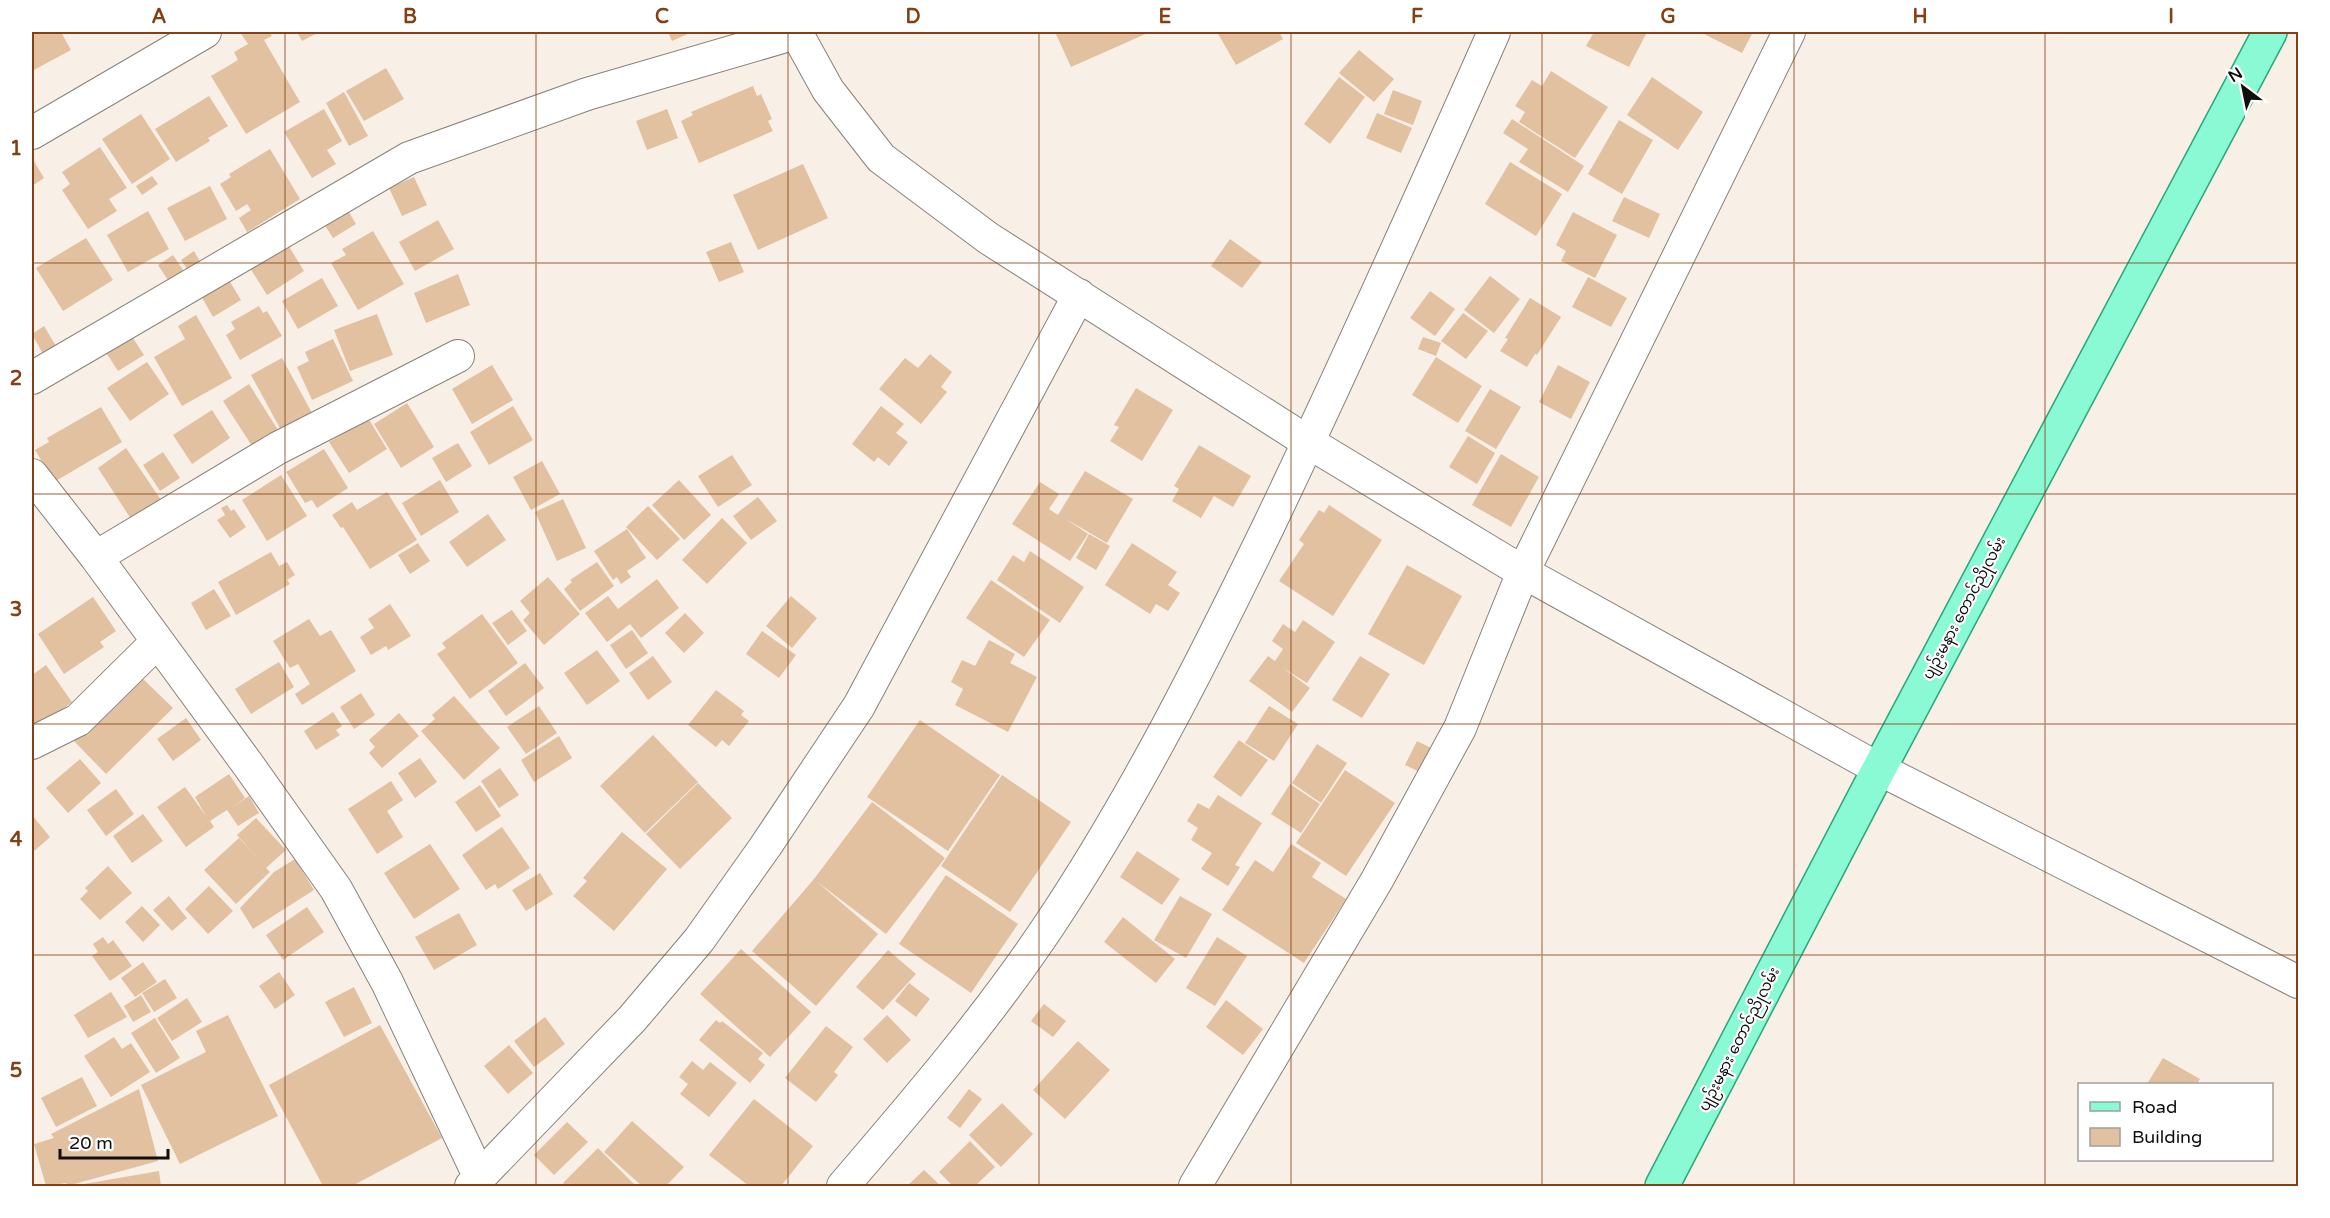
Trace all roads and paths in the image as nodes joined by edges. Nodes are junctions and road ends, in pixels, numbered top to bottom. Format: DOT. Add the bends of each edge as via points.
graph roads {
  1 [pos="205,32"];
  2 [pos="796,32"];
  3 [pos="1494,32"];
  4 [pos="1789,32"];
  5 [pos="2264,34"];
  6 [pos="32,133"];
  7 [pos="1079,295"];
  8 [pos="458,356"];
  9 [pos="32,378"];
  10 [pos="1308,442"];
  11 [pos="32,475"];
  12 [pos="96,557"];
  13 [pos="1523,572"];
  14 [pos="156,642"];
  15 [pos="32,743"];
  16 [pos="1879,769"];
  17 [pos="2298,982"];
  18 [pos="476,1182"];
  19 [pos="843,1186"];
  20 [pos="1195,1186"];
  21 [pos="1662,1186"];
  1 -- 6 [label="street"];
  2 -- 7 [label="street" via="828,90 881,158 988,238"];
  2 -- 9 [label="street" via="587,94 410,158"];
  3 -- 10 [label="street"];
  4 -- 13 [label="street"];
  5 -- 16 [label="main road, ပျဉ်းမနား တောင်ညိုလမ်း"];
  7 -- 10 [label="street"];
  7 -- 18 [label="street" via="860,706 765,847 699,940 640,1010"];
  8 -- 12 [label="street" via="278,448"];
  10 -- 13 [label="street"];
  10 -- 19 [label="street" via="1207,652 1090,862 983,1017"];
  11 -- 12 [label="street"];
  12 -- 14 [label="street"];
  13 -- 16 [label="street"];
  13 -- 20 [label="street" via="1460,728 1377,880"];
  14 -- 15 [label="street" via="78,720"];
  14 -- 18 [label="street" via="336,889 387,982"];
  16 -- 17 [label="street"];
  16 -- 21 [label="main road, ပျဉ်းမနား တောင်ညိုလမ်း"];
}
